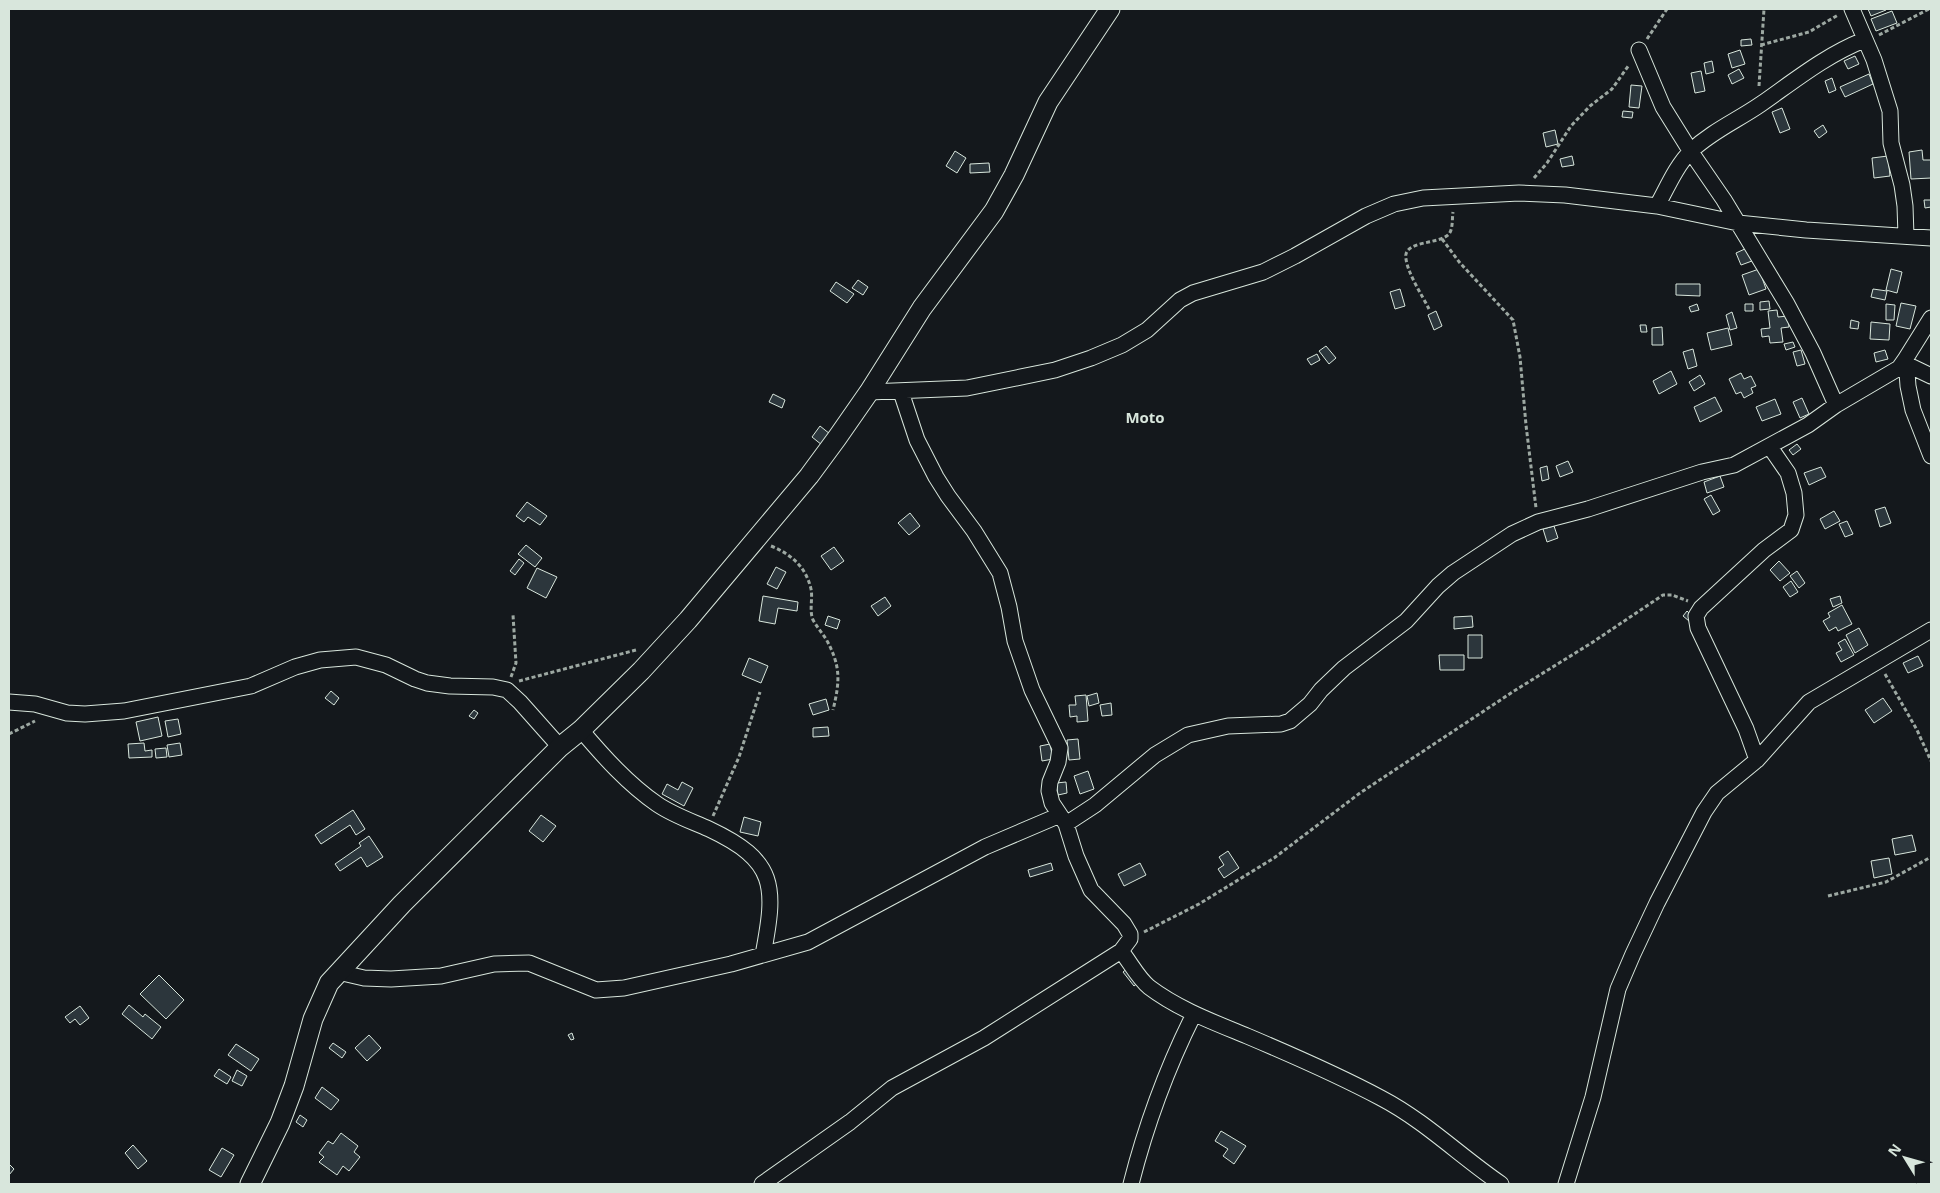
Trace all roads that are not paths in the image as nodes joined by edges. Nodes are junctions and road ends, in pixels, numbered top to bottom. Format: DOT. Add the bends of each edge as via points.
graph roads {
  1 [pos="1110,9"];
  2 [pos="1848,10"];
  3 [pos="1864,40"];
  4 [pos="1639,50"];
  5 [pos="1691,152"];
  6 [pos="1657,206"];
  7 [pos="1738,222"];
  8 [pos="1906,236"];
  9 [pos="1931,238"];
  10 [pos="1931,318"];
  11 [pos="1906,361"];
  12 [pos="1931,376"];
  13 [pos="869,392"];
  14 [pos="901,392"];
  15 [pos="1836,405"];
  16 [pos="1770,446"];
  17 [pos="1931,456"];
  18 [pos="1931,630"];
  19 [pos="9,702"];
  20 [pos="581,730"];
  21 [pos="560,747"];
  22 [pos="1757,760"];
  23 [pos="1063,820"];
  24 [pos="1126,945"];
  25 [pos="763,955"];
  26 [pos="338,972"];
  27 [pos="1194,1014"];
  28 [pos="250,1184"];
  29 [pos="762,1184"];
  30 [pos="1131,1184"];
  31 [pos="1501,1184"];
  32 [pos="1566,1184"];
  1 -- 13 [label="street" via="1048,102 994,211 922,308"];
  2 -- 3 [label="street"];
  3 -- 5 [label="street" via="1823,61 1715,132"];
  3 -- 8 [label="street" via="1874,60 1890,111 1891,144 1902,185"];
  4 -- 5 [label="street" via="1663,107"];
  5 -- 6 [label="street" via="1676,171"];
  5 -- 7 [label="street"];
  6 -- 7 [label="street"];
  6 -- 14 [label="street" via="1519,193 1456,195 1394,204 1278,265 1192,293 1146,330 1091,358 1055,370 976,386"];
  7 -- 8 [label="street"];
  7 -- 15 [label="street" via="1804,336"];
  8 -- 9 [label="street"];
  10 -- 11 [label="street"];
  11 -- 12 [label="street"];
  11 -- 15 [label="street"];
  11 -- 17 [label="street" via="1913,410"];
  13 -- 14 [label="street"];
  13 -- 20 [label="street" via="809,476 682,627"];
  14 -- 23 [label="street" via="916,440 936,477 1000,573 1015,641 1032,690 1060,748 1049,791 1052,803"];
  15 -- 16 [label="street"];
  16 -- 22 [label="street" via="1788,473 1794,493 1796,515 1790,530 1764,550 1696,616 1698,628 1746,729"];
  16 -- 23 [label="street" via="1734,464 1538,522 1512,534 1453,573 1406,621 1344,668 1290,721 1228,726 1188,735 1156,755 1095,805"];
  18 -- 22 [label="street" via="1809,702"];
  19 -- 21 [label="street" via="85,714 124,711 251,686 320,660 356,657 386,665 427,683 508,687"];
  20 -- 21 [label="street"];
  20 -- 25 [label="street" via="656,804 708,828 746,849 755,858 768,883 770,901"];
  21 -- 26 [label="street"];
  22 -- 32 [label="street" via="1717,793 1704,812 1633,954 1618,989 1593,1097"];
  23 -- 24 [label="street" via="1091,890 1130,934"];
  23 -- 25 [label="street" via="985,847 808,942"];
  24 -- 27 [label="street" via="1147,985"];
  24 -- 29 [label="street" via="984,1038 892,1088"];
  25 -- 26 [label="street" via="604,991 586,988 529,963 494,964 441,976 391,979 364,978"];
  26 -- 28 [label="street" via="317,1008 294,1086"];
  27 -- 30 [label="street" via="1156,1102"];
  27 -- 31 [label="street" via="1380,1097 1433,1131"];
}
